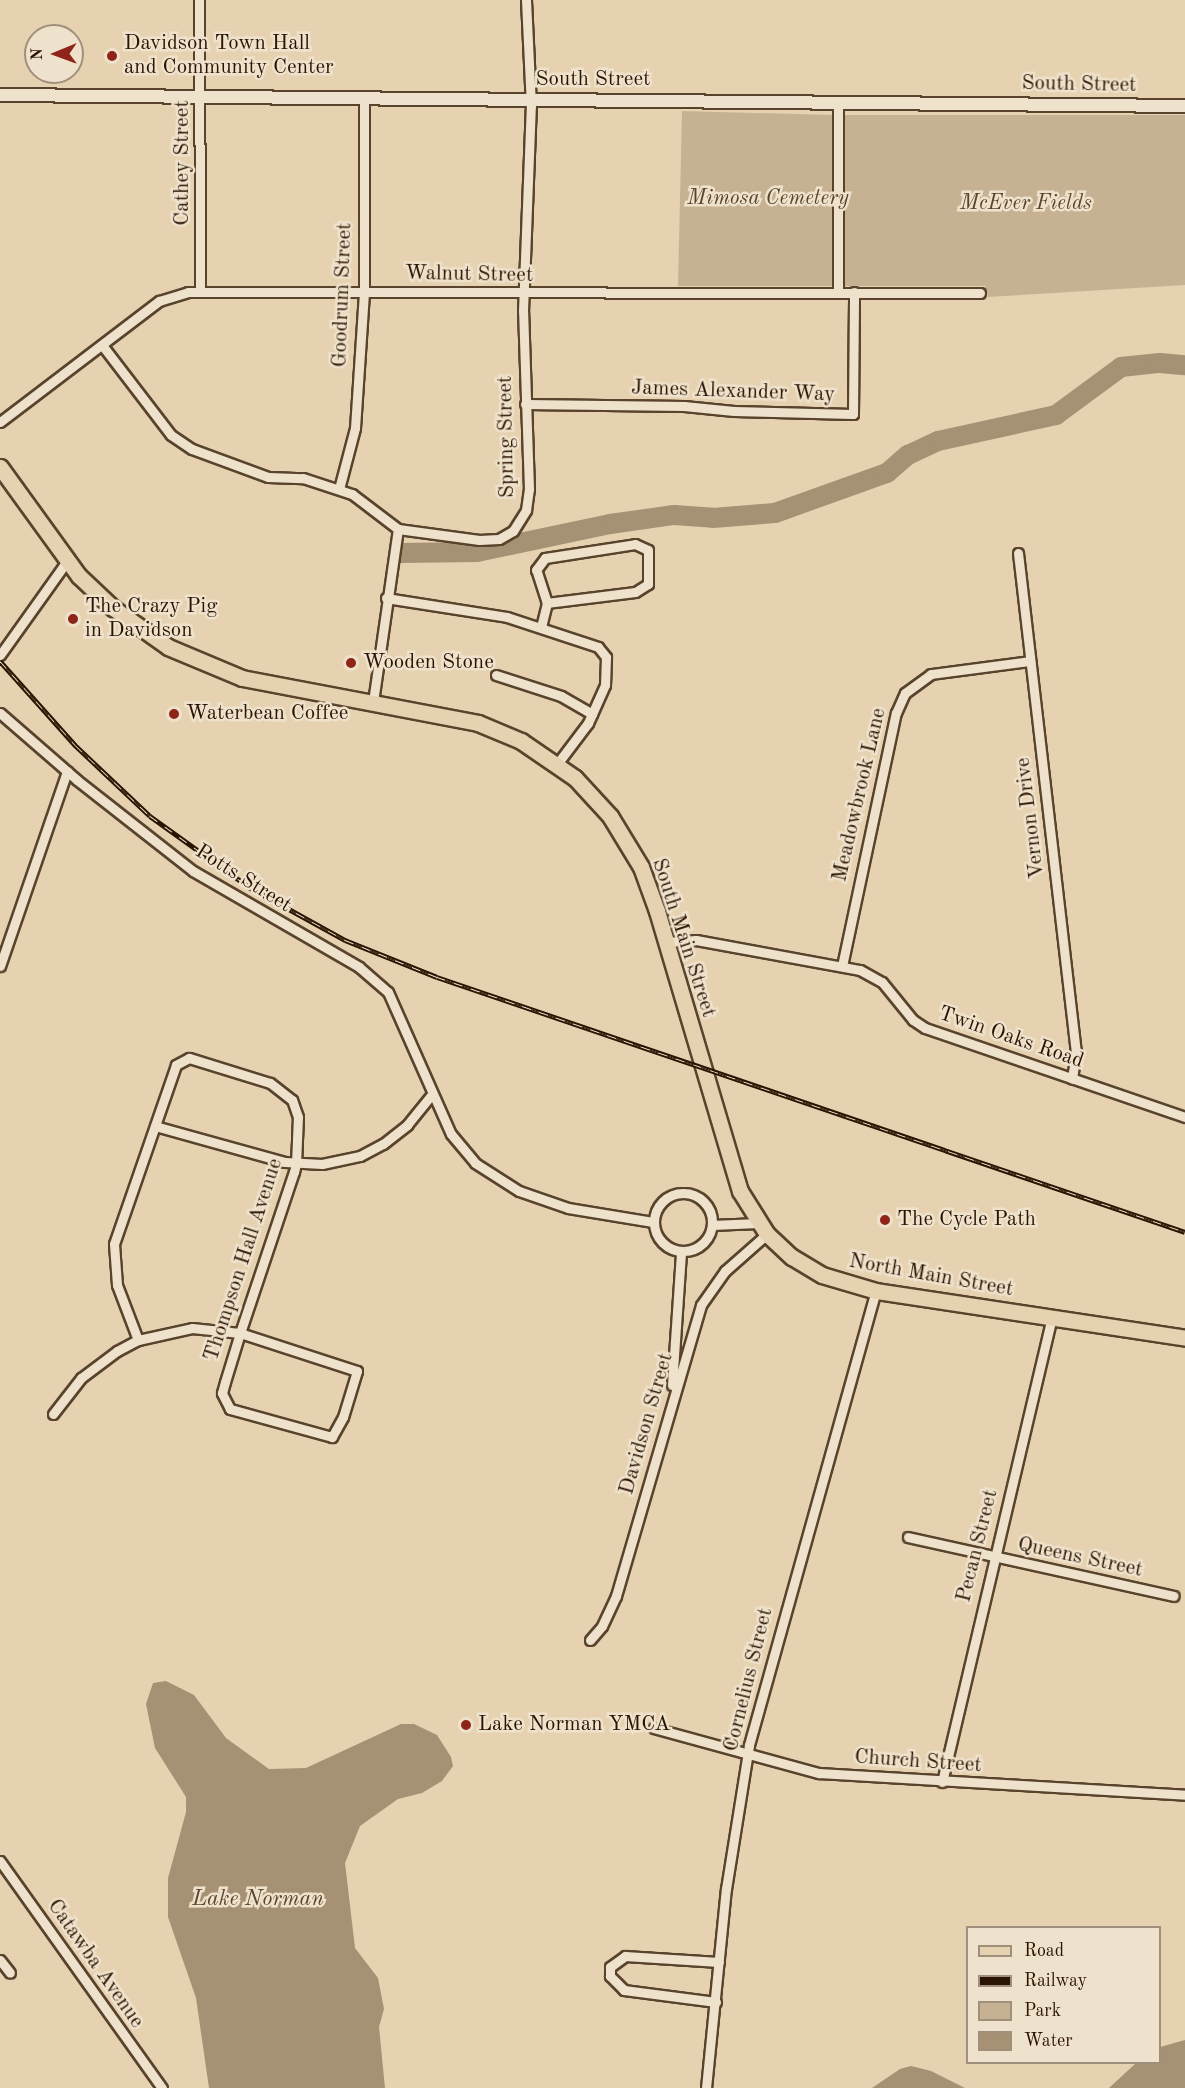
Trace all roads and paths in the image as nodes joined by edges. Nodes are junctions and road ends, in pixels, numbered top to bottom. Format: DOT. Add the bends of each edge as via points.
graph roads {
  1 [pos="198,0"];
  2 [pos="526,0"];
  3 [pos="0,95"];
  4 [pos="201,97"];
  5 [pos="364,99"];
  6 [pos="530,99"];
  7 [pos="838,102"];
  8 [pos="1185,106"];
  9 [pos="200,291"];
  10 [pos="364,292"];
  11 [pos="838,292"];
  12 [pos="854,292"];
  13 [pos="980,293"];
  14 [pos="524,294"];
  15 [pos="102,345"];
  16 [pos="525,404"];
  17 [pos="0,422"];
  18 [pos="0,467"];
  19 [pos="339,489"];
  20 [pos="398,528"];
  21 [pos="1018,553"];
  22 [pos="68,561"];
  23 [pos="386,598"];
  24 [pos="547,603"];
  25 [pos="541,627"];
  26 [pos="0,655"];
  27 [pos="1030,661"];
  28 [pos="495,675"];
  29 [pos="373,702"];
  30 [pos="0,713"];
  31 [pos="592,714"];
  32 [pos="557,764"];
  33 [pos="67,771"];
  34 [pos="667,942"];
  35 [pos="0,966"];
  36 [pos="842,966"];
  37 [pos="1072,1079"];
  38 [pos="431,1095"];
  39 [pos="1185,1117"];
  40 [pos="719,1125"];
  41 [pos="155,1126"];
  42 [pos="296,1164"];
  43 [pos="653,1222"];
  44 [pos="712,1225"];
  45 [pos="762,1229"];
  46 [pos="681,1252"];
  47 [pos="876,1291"];
  48 [pos="1052,1318"];
  49 [pos="240,1333"];
  50 [pos="1185,1338"];
  51 [pos="138,1340"];
  52 [pos="671,1405"];
  53 [pos="53,1414"];
  54 [pos="908,1537"];
  55 [pos="994,1557"];
  56 [pos="1174,1596"];
  57 [pos="590,1640"];
  58 [pos="654,1728"];
  59 [pos="748,1754"];
  60 [pos="942,1782"];
  61 [pos="1185,1795"];
  62 [pos="0,1861"];
  63 [pos="0,1960"];
  64 [pos="719,1962"];
  65 [pos="10,1973"];
  66 [pos="716,2002"];
  67 [pos="160,2087"];
  68 [pos="706,2088"];
  1 -- 4 [label="street, Cathey Street"];
  2 -- 6 [label="street, Spring Street"];
  3 -- 4 [label="street, South Street"];
  4 -- 5 [label="street, South Street"];
  4 -- 9 [label="street, Cathey Street"];
  5 -- 6 [label="street, South Street"];
  5 -- 10 [label="street, Goodrum Street"];
  6 -- 7 [label="street, South Street"];
  6 -- 14 [label="street, Spring Street"];
  7 -- 8 [label="street, South Street"];
  7 -- 11 [label="street"];
  9 -- 10 [label="street, Walnut Street"];
  9 -- 15 [label="street, Walnut Street" via="159,301"];
  10 -- 14 [label="street, Walnut Street"];
  10 -- 19 [label="street, Goodrum Street" via="355,428"];
  11 -- 12 [label="street, Walnut Street"];
  11 -- 14 [label="street, Walnut Street"];
  12 -- 13 [label="street, Walnut Street"];
  12 -- 16 [label="street, James Alexander Way" via="852,414"];
  14 -- 16 [label="street, Spring Street"];
  15 -- 17 [label="street, Walnut Street"];
  15 -- 19 [label="street, Spring Street" via="178,441 268,477 303,478"];
  16 -- 20 [label="street, Spring Street" via="530,489 526,510 513,531 499,539 479,540"];
  18 -- 22 [label="main road, South Main Street"];
  19 -- 20 [label="street, Spring Street"];
  20 -- 23 [label="street"];
  21 -- 27 [label="street, Vernon Drive"];
  22 -- 26 [label="street"];
  22 -- 29 [label="main road, South Main Street" via="120,613 182,654 242,678"];
  23 -- 25 [label="street" via="507,616"];
  23 -- 29 [label="street"];
  24 -- 24 [label="street" via="536,570 545,558 635,544 648,550 648,584 635,592"];
  24 -- 25 [label="street"];
  25 -- 31 [label="street" via="598,647 606,657 605,685"];
  27 -- 36 [label="street, Meadowbrook Lane" via="931,674 905,693 896,713"];
  27 -- 37 [label="street, Vernon Drive" via="1076,1053"];
  28 -- 31 [label="street" via="561,696"];
  29 -- 32 [label="main road, South Main Street" via="493,728"];
  30 -- 33 [label="street, Potts Street"];
  31 -- 32 [label="street"];
  32 -- 34 [label="main road, South Main Street" via="601,805 627,841 647,881"];
  33 -- 35 [label="street"];
  33 -- 38 [label="street, Potts Street" via="201,877 366,973 388,992 409,1032"];
  34 -- 36 [label="street, Twin Oaks Road" via="696,940"];
  34 -- 40 [label="main road, South Main Street"];
  36 -- 37 [label="street, Twin Oaks Road" via="882,982 913,1020 926,1028"];
  37 -- 39 [label="street, Twin Oaks Road"];
  38 -- 42 [label="street" via="407,1125 371,1150 335,1162"];
  38 -- 43 [label="street, Potts Street" via="451,1134 475,1163 519,1191 568,1208"];
  40 -- 45 [label="main road, North Main Street" via="740,1191"];
  41 -- 42 [label="street"];
  41 -- 42 [label="street, Thompson Hall Avenue" via="176,1065 189,1058 270,1083 292,1100 298,1117"];
  41 -- 51 [label="street, Thompson Hall Avenue" via="113,1254 117,1285"];
  42 -- 49 [label="street, Thompson Hall Avenue"];
  43 -- 44 [label="street" via="662,1200 685,1192 706,1203"];
  43 -- 46 [label="street" via="661,1242"];
  44 -- 45 [label="street"];
  44 -- 46 [label="street" via="705,1242"];
  45 -- 47 [label="main road, North Main Street" via="792,1257 822,1275"];
  45 -- 52 [label="street, Davidson Street" via="710,1289 691,1333"];
  46 -- 52 [label="street"];
  47 -- 48 [label="main road, North Main Street"];
  47 -- 59 [label="street, Cornelius Street"];
  48 -- 50 [label="main road, North Main Street"];
  48 -- 55 [label="street, Pecan Street"];
  49 -- 49 [label="street, Thompson Hall Avenue" via="222,1393 230,1409 332,1437 344,1417 357,1371"];
  49 -- 51 [label="street" via="192,1328"];
  51 -- 53 [label="street" via="92,1368"];
  52 -- 57 [label="street, Davidson Street" via="616,1596 602,1626"];
  54 -- 55 [label="street, Queens Street"];
  55 -- 56 [label="street, Queens Street"];
  55 -- 60 [label="street, Pecan Street"];
  58 -- 59 [label="street, Church Street"];
  59 -- 60 [label="street, Church Street" via="819,1773"];
  59 -- 64 [label="street, Cornelius Street" via="726,1889"];
  60 -- 61 [label="street, Church Street"];
  62 -- 67 [label="street, Catawba Avenue"];
  63 -- 65 [label="street"];
  64 -- 66 [label="street, Cornelius Street"];
  64 -- 66 [label="street" via="624,1956 610,1967 610,1976 624,1990"];
  66 -- 68 [label="street, Cornelius Street"];
}
